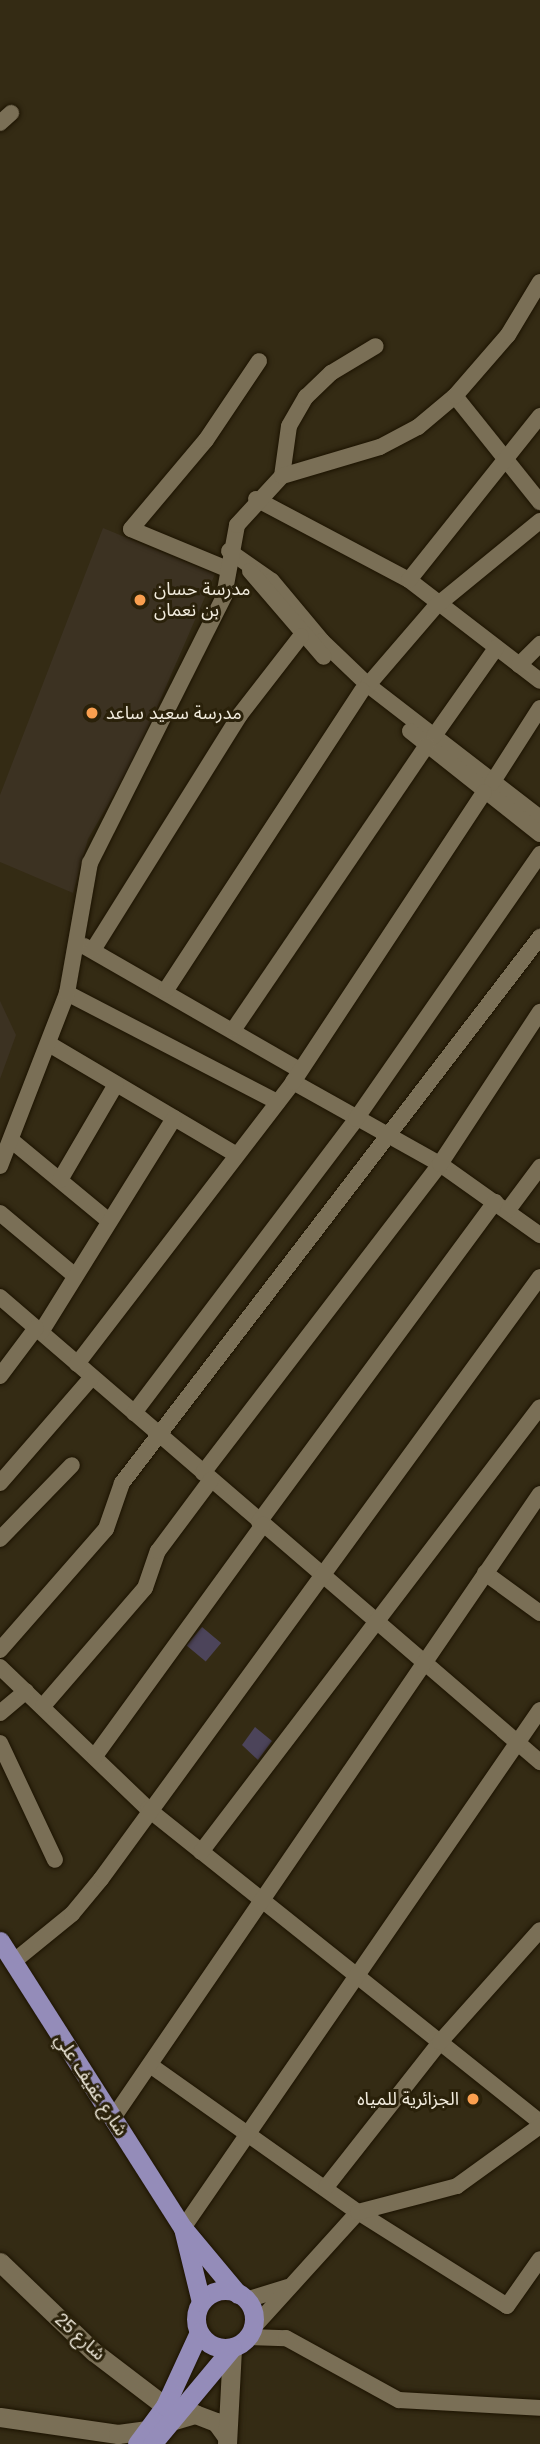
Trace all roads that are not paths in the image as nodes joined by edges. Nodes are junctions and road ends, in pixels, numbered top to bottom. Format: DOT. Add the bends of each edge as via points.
graph roads {
  1 [pos="540,282"];
  2 [pos="376,346"];
  3 [pos="259,361"];
  4 [pos="455,396"];
  5 [pos="540,416"];
  6 [pos="507,456"];
  7 [pos="282,476"];
  8 [pos="256,499"];
  9 [pos="540,502"];
  10 [pos="540,521"];
  11 [pos="229,551"];
  12 [pos="244,561"];
  13 [pos="228,569"];
  14 [pos="409,580"];
  15 [pos="436,606"];
  16 [pos="302,636"];
  17 [pos="540,644"];
  18 [pos="496,648"];
  19 [pos="519,664"];
  20 [pos="540,681"];
  21 [pos="365,688"];
  22 [pos="540,708"];
  23 [pos="431,740"];
  24 [pos="488,788"];
  25 [pos="540,818"];
  26 [pos="540,834"];
  27 [pos="540,854"];
  28 [pos="540,937"];
  29 [pos="77,942"];
  30 [pos="93,950"];
  31 [pos="166,990"];
  32 [pos="67,992"];
  33 [pos="540,1012"];
  34 [pos="234,1029"];
  35 [pos="49,1044"];
  36 [pos="297,1076"];
  37 [pos="116,1084"];
  38 [pos="277,1102"];
  39 [pos="174,1118"];
  40 [pos="356,1119"];
  41 [pos="391,1138"];
  42 [pos="11,1140"];
  43 [pos="237,1155"];
  44 [pos="440,1164"];
  45 [pos="0,1166"];
  46 [pos="540,1167"];
  47 [pos="60,1180"];
  48 [pos="502,1206"];
  49 [pos="0,1213"];
  50 [pos="109,1221"];
  51 [pos="540,1235"];
  52 [pos="75,1276"];
  53 [pos="540,1277"];
  54 [pos="0,1297"];
  55 [pos="39,1330"];
  56 [pos="77,1364"];
  57 [pos="0,1376"];
  58 [pos="92,1377"];
  59 [pos="540,1407"];
  60 [pos="134,1413"];
  61 [pos="160,1436"];
  62 [pos="72,1465"];
  63 [pos="207,1477"];
  64 [pos="0,1483"];
  65 [pos="540,1494"];
  66 [pos="534,1517"];
  67 [pos="261,1524"];
  68 [pos="0,1539"];
  69 [pos="485,1573"];
  70 [pos="319,1574"];
  71 [pos="540,1613"];
  72 [pos="376,1623"];
  73 [pos="0,1650"];
  74 [pos="423,1662"];
  75 [pos="0,1667"];
  76 [pos="26,1691"];
  77 [pos="43,1706"];
  78 [pos="540,1710"];
  79 [pos="0,1713"];
  80 [pos="0,1742"];
  81 [pos="518,1744"];
  82 [pos="95,1756"];
  83 [pos="540,1762"];
  84 [pos="148,1809"];
  85 [pos="201,1852"];
  86 [pos="55,1860"];
  87 [pos="261,1901"];
  88 [pos="540,1930"];
  89 [pos="0,1941"];
  90 [pos="13,1962"];
  91 [pos="356,1976"];
  92 [pos="440,2042"];
  93 [pos="150,2065"];
  94 [pos="113,2118"];
  95 [pos="540,2124"];
  96 [pos="247,2134"];
  97 [pos="326,2187"];
  98 [pos="358,2212"];
  99 [pos="183,2228"];
  100 [pos="540,2259"];
  101 [pos="0,2262"];
  102 [pos="288,2287"];
  103 [pos="242,2297"];
  104 [pos="201,2302"];
  105 [pos="198,2332"];
  106 [pos="244,2337"];
  107 [pos="540,2407"];
  108 [pos="169,2413"];
  109 [pos="0,2417"];
  110 [pos="146,2439"];
  111 [pos="226,2440"];
  1 -- 4 [label="street" via="508,335"];
  2 -- 7 [label="street" via="331,373 306,397 289,426"];
  3 -- 13 [label="street" via="206,440 131,528"];
  4 -- 6 [label="street"];
  4 -- 7 [label="street" via="380,447"];
  5 -- 6 [label="street"];
  6 -- 9 [label="street"];
  6 -- 14 [label="street"];
  7 -- 8 [label="street"];
  8 -- 11 [label="street" via="237,525"];
  8 -- 14 [label="street"];
  10 -- 15 [label="street"];
  11 -- 12 [label="street"];
  11 -- 13 [label="street"];
  12 -- 16 [label="street"];
  12 -- 21 [label="street" via="272,580"];
  13 -- 29 [label="street" via="224,596 97,845"];
  14 -- 15 [label="street"];
  15 -- 18 [label="street"];
  15 -- 21 [label="street"];
  16 -- 21 [label="street"];
  16 -- 30 [label="street" via="239,716"];
  17 -- 19 [label="street"];
  18 -- 19 [label="street"];
  18 -- 23 [label="street"];
  19 -- 20 [label="street"];
  21 -- 23 [label="street"];
  21 -- 31 [label="street"];
  22 -- 24 [label="street"];
  23 -- 24 [label="street"];
  23 -- 34 [label="street"];
  24 -- 25 [label="street"];
  24 -- 26 [label="street"];
  24 -- 36 [label="street"];
  27 -- 40 [label="street"];
  28 -- 41 [label="street"];
  29 -- 30 [label="street"];
  29 -- 32 [label="street"];
  30 -- 31 [label="street"];
  31 -- 34 [label="street"];
  32 -- 35 [label="street"];
  32 -- 38 [label="street"];
  33 -- 44 [label="street"];
  34 -- 36 [label="street"];
  35 -- 37 [label="street"];
  35 -- 42 [label="street"];
  36 -- 38 [label="street"];
  36 -- 40 [label="street"];
  37 -- 39 [label="street"];
  37 -- 47 [label="street"];
  38 -- 43 [label="street"];
  39 -- 43 [label="street"];
  39 -- 50 [label="street"];
  40 -- 41 [label="street"];
  40 -- 60 [label="street"];
  41 -- 44 [label="street"];
  41 -- 61 [label="street"];
  42 -- 45 [label="street"];
  42 -- 47 [label="street"];
  43 -- 56 [label="street"];
  44 -- 48 [label="street"];
  44 -- 63 [label="street"];
  46 -- 48 [label="street"];
  47 -- 50 [label="street"];
  48 -- 51 [label="street"];
  48 -- 67 [label="street"];
  49 -- 52 [label="street"];
  50 -- 52 [label="street"];
  52 -- 55 [label="street"];
  53 -- 70 [label="street"];
  54 -- 55 [label="street"];
  55 -- 56 [label="street"];
  55 -- 57 [label="street"];
  56 -- 58 [label="street"];
  58 -- 60 [label="street"];
  58 -- 64 [label="street"];
  59 -- 72 [label="street"];
  60 -- 61 [label="street"];
  61 -- 63 [label="street"];
  61 -- 73 [label="street" via="122,1483 106,1529"];
  62 -- 68 [label="street"];
  63 -- 67 [label="street"];
  63 -- 77 [label="street" via="158,1551 145,1588"];
  65 -- 66 [label="street"];
  66 -- 69 [label="street"];
  67 -- 70 [label="street"];
  67 -- 82 [label="street"];
  69 -- 71 [label="street"];
  69 -- 74 [label="street"];
  70 -- 72 [label="street"];
  70 -- 84 [label="street"];
  72 -- 74 [label="street"];
  72 -- 85 [label="street"];
  74 -- 81 [label="street"];
  74 -- 87 [label="street"];
  75 -- 76 [label="street"];
  76 -- 77 [label="street"];
  76 -- 79 [label="street"];
  77 -- 82 [label="street"];
  78 -- 81 [label="street"];
  80 -- 86 [label="street"];
  81 -- 83 [label="street"];
  81 -- 91 [label="street"];
  82 -- 84 [label="street"];
  84 -- 85 [label="street"];
  84 -- 90 [label="street" via="72,1914"];
  85 -- 87 [label="street"];
  87 -- 91 [label="street"];
  87 -- 93 [label="street"];
  88 -- 92 [label="street"];
  89 -- 90 [label="main road, شارع عفيف علي"];
  90 -- 94 [label="main road, شارع عفيف علي"];
  91 -- 92 [label="street"];
  91 -- 96 [label="street"];
  92 -- 95 [label="street"];
  92 -- 97 [label="street"];
  93 -- 94 [label="street"];
  93 -- 96 [label="street"];
  94 -- 99 [label="main road, شارع عفيف علي"];
  95 -- 98 [label="street" via="457,2186"];
  96 -- 97 [label="street"];
  96 -- 99 [label="street"];
  97 -- 98 [label="street"];
  98 -- 100 [label="street" via="507,2306"];
  98 -- 102 [label="street"];
  99 -- 103 [label="main road, شارع عفيف علي"];
  99 -- 104 [label="main road, شارع عفيف علي"];
  101 -- 108 [label="street, شارع 25" via="94,2351"];
  102 -- 103 [label="street"];
  102 -- 106 [label="street"];
  103 -- 104 [label="main road" via="222,2290"];
  103 -- 106 [label="main road"];
  104 -- 105 [label="main road"];
  105 -- 106 [label="main road" via="212,2346"];
  105 -- 108 [label="main road"];
  106 -- 107 [label="street" via="286,2338 399,2400"];
  106 -- 108 [label="main road"];
  106 -- 111 [label="street"];
  108 -- 110 [label="main road"];
  108 -- 111 [label="street" via="195,2414 216,2423"];
  109 -- 110 [label="street"];
}
